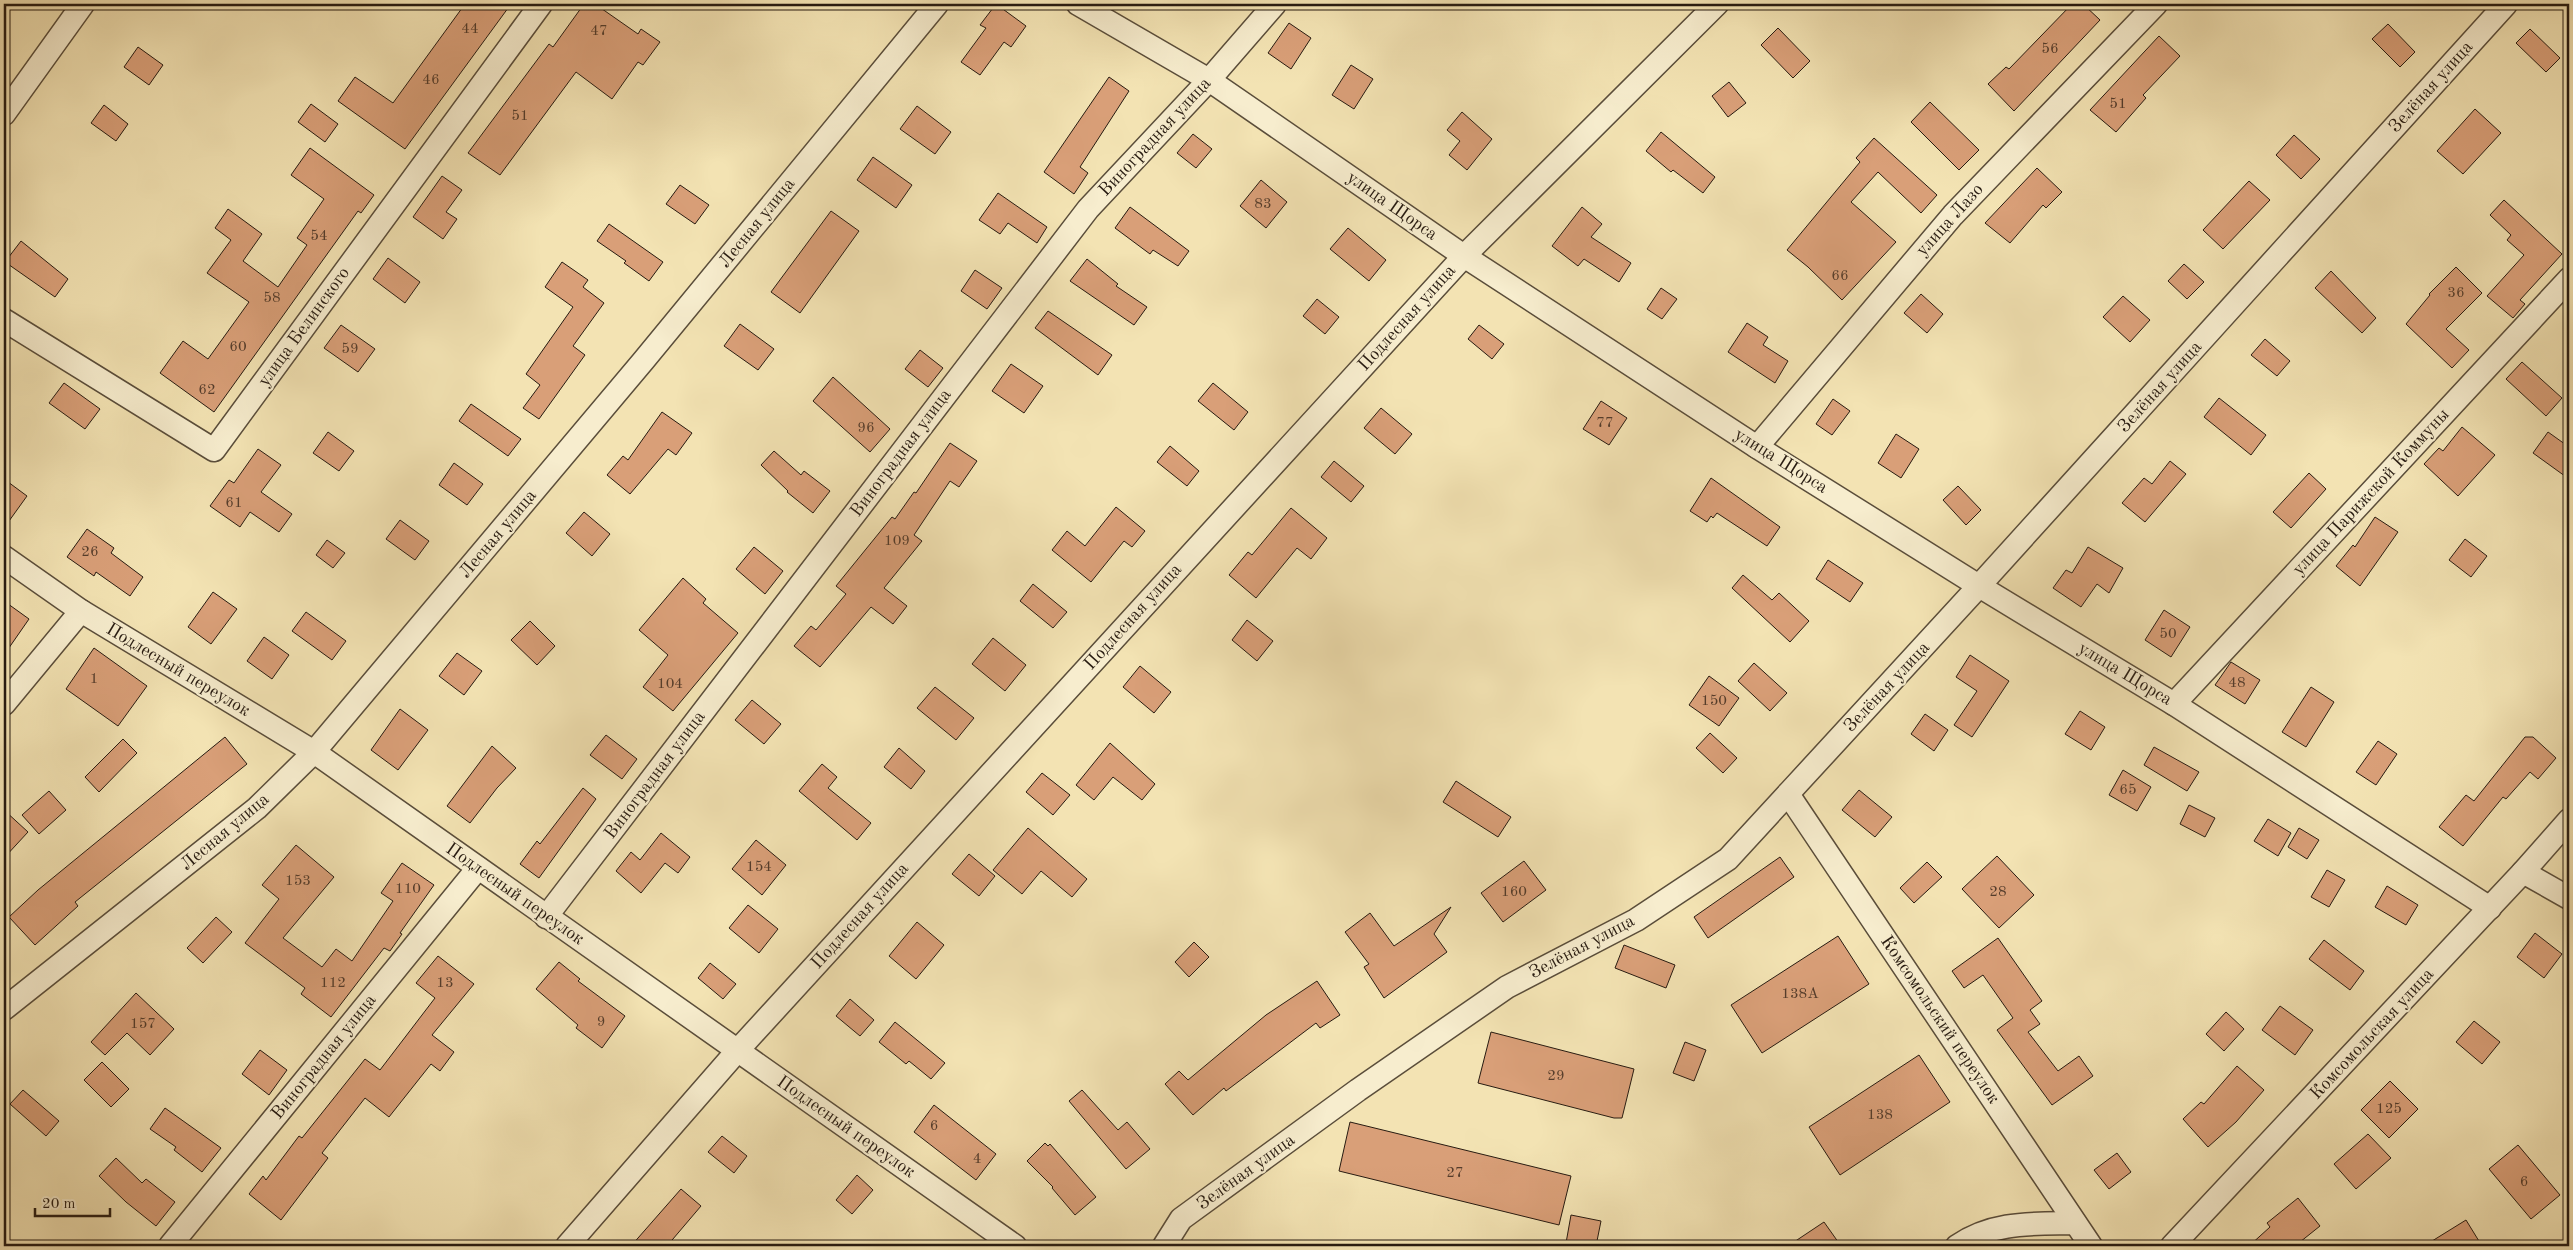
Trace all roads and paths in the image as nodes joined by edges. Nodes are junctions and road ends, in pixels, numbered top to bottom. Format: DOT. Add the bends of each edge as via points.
graph roads {
  1 [pos="83,4"];
  2 [pos="541,4"];
  3 [pos="937,4"];
  4 [pos="1078,4"];
  5 [pos="1275,4"];
  6 [pos="1717,4"];
  7 [pos="2156,4"];
  8 [pos="2506,4"];
  9 [pos="1209,80"];
  10 [pos="4,114"];
  11 [pos="1464,256"];
  12 [pos="2569,279"];
  13 [pos="4,320"];
  14 [pos="1757,447"];
  15 [pos="4,558"];
  16 [pos="1980,586"];
  17 [pos="81,611"];
  18 [pos="4,704"];
  19 [pos="2174,704"];
  20 [pos="314,752"];
  21 [pos="1788,794"];
  22 [pos="2569,820"];
  23 [pos="478,868"];
  24 [pos="2523,872"];
  25 [pos="2569,898"];
  26 [pos="2490,908"];
  27 [pos="546,917"];
  28 [pos="4,1009"];
  29 [pos="738,1050"];
  30 [pos="2075,1223"];
  31 [pos="170,1246"];
  32 [pos="567,1246"];
  33 [pos="1015,1246"];
  34 [pos="1164,1246"];
  35 [pos="1957,1246"];
  36 [pos="2091,1246"];
  37 [pos="2172,1246"];
  1 -- 10 [label="street"];
  2 -- 13 [label="street, улица Белинского" via="214,450"];
  3 -- 20 [label="street, Лесная улица"];
  4 -- 9 [label="street, улица Щорса"];
  5 -- 9 [label="street, Виноградная улица"];
  6 -- 11 [label="street, Подлесная улица"];
  7 -- 14 [label="street, улица Лазо" via="1953,215"];
  8 -- 16 [label="street, Зелёная улица"];
  9 -- 11 [label="street, улица Щорса"];
  9 -- 27 [label="street, Виноградная улица" via="1088,209"];
  11 -- 14 [label="street, улица Щорса"];
  11 -- 29 [label="street, Подлесная улица"];
  12 -- 19 [label="street, улица Парижской Коммуны"];
  14 -- 16 [label="street, улица Щорса"];
  15 -- 17 [label="street, Подлесный переулок"];
  16 -- 19 [label="street, улица Щорса"];
  16 -- 21 [label="street, Зелёная улица"];
  17 -- 18 [label="street"];
  17 -- 20 [label="street, Подлесный переулок"];
  19 -- 26 [label="street, улица Щорса"];
  20 -- 23 [label="street, Подлесный переулок"];
  20 -- 28 [label="street, Лесная улица" via="257,808"];
  21 -- 30 [label="street, Комсомольский переулок"];
  21 -- 34 [label="street, Зелёная улица" via="1728,859 1636,920 1507,987 1181,1219"];
  22 -- 24 [label="street, Комсомольская улица"];
  23 -- 27 [label="street, Подлесный переулок"];
  23 -- 31 [label="street, Виноградная улица"];
  24 -- 25 [label="street"];
  24 -- 26 [label="street, Комсомольская улица"];
  26 -- 37 [label="street, Комсомольская улица"];
  27 -- 29 [label="street, Подлесный переулок"];
  29 -- 32 [label="street, Подлесная улица"];
  29 -- 33 [label="street, Подлесный переулок"];
  30 -- 35 [label="street" via="2012,1224 1969,1238"];
  30 -- 36 [label="street, Комсомольский переулок"];
}
